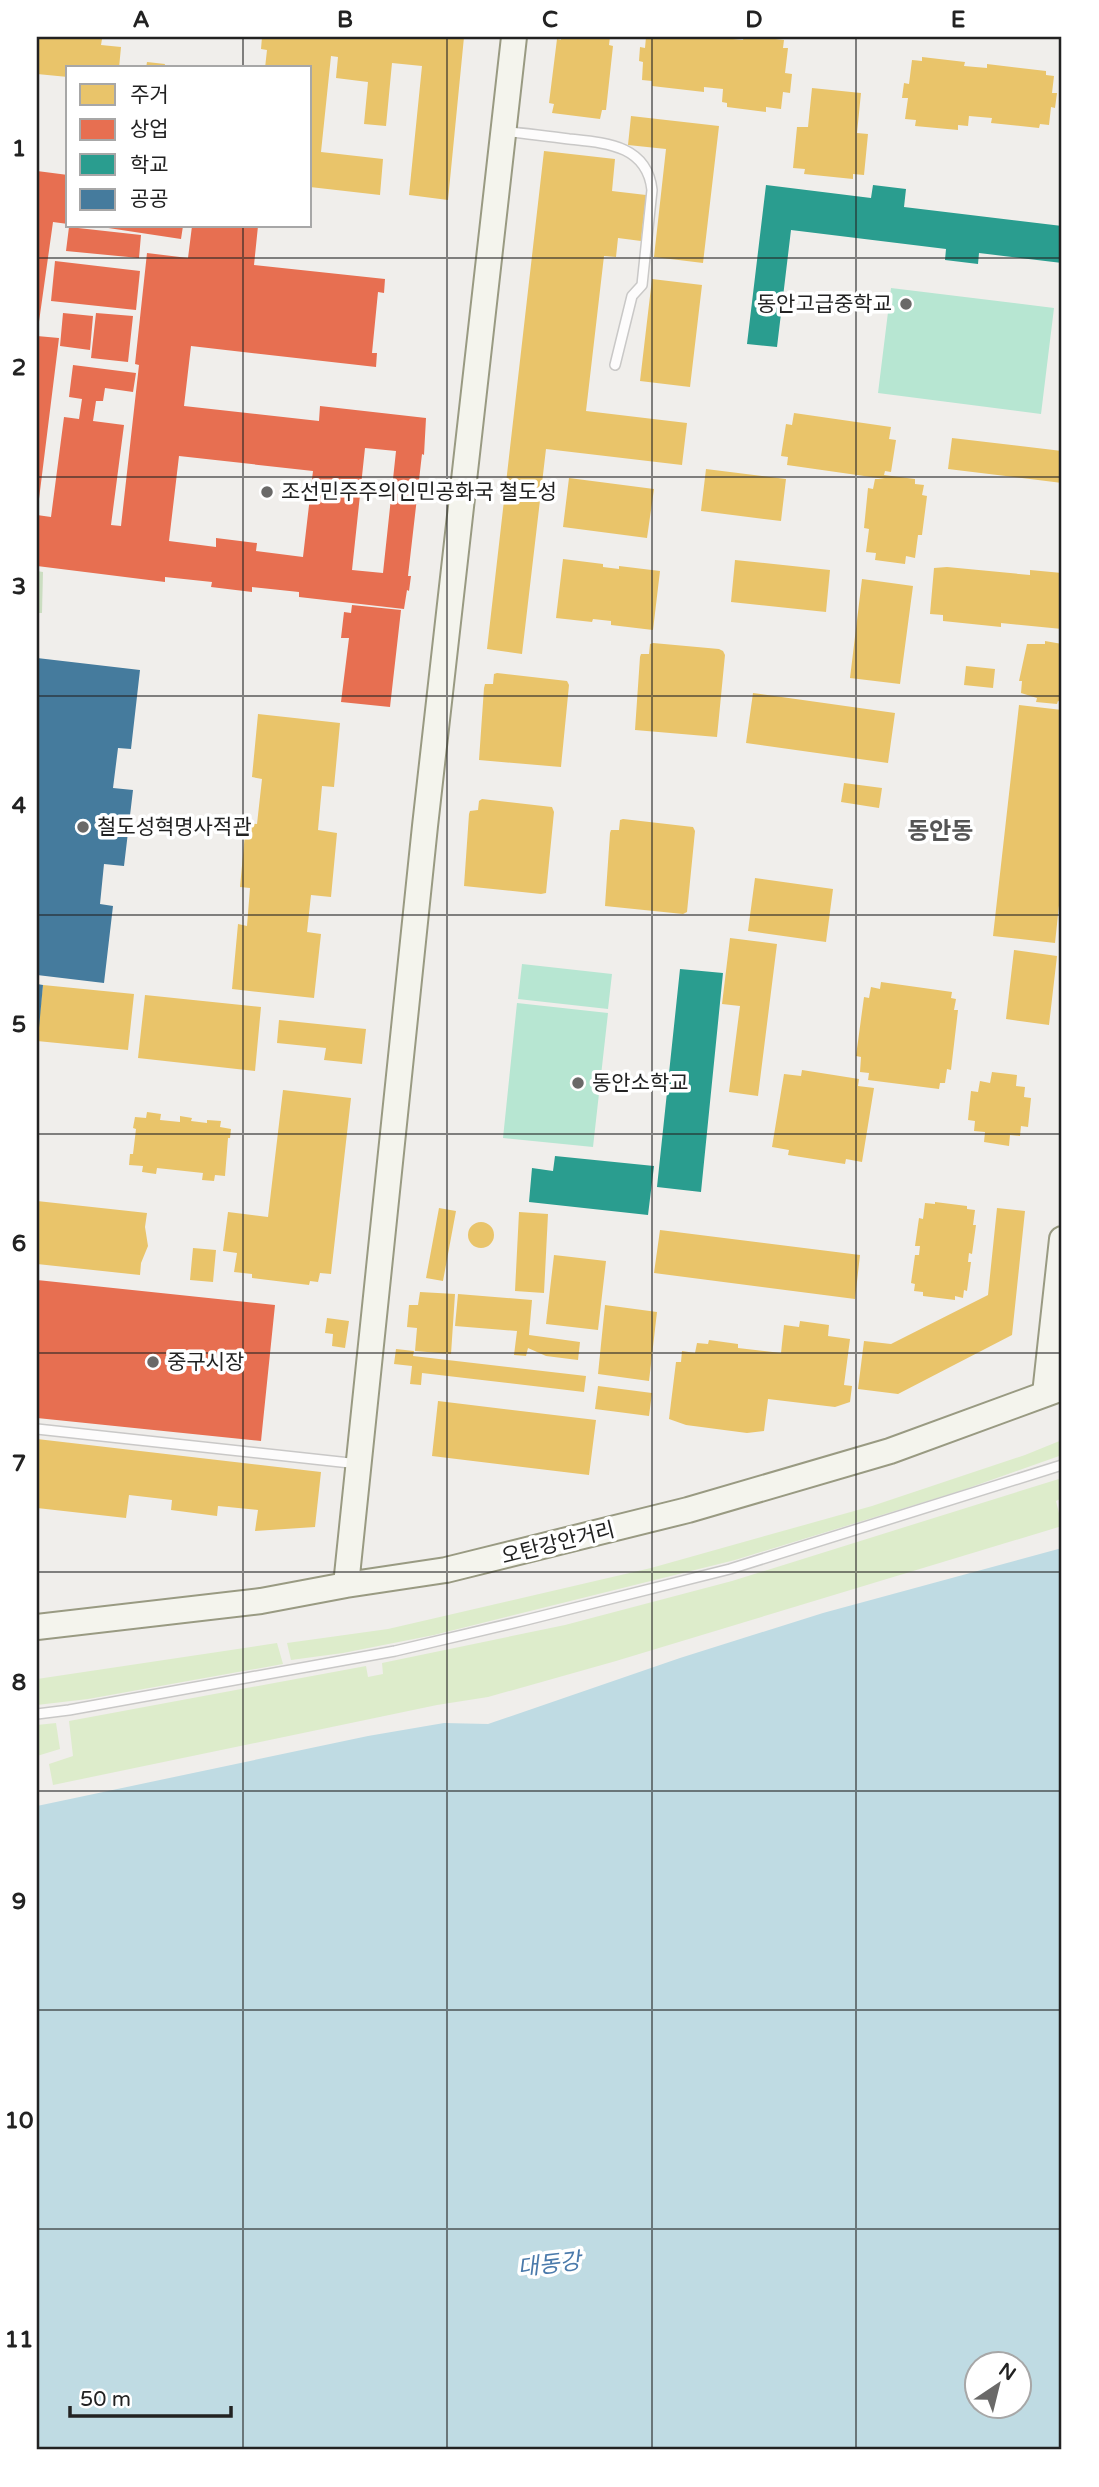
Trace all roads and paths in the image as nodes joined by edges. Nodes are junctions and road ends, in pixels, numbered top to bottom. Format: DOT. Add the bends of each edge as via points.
graph roads {
  1 [pos="514,37"];
  2 [pos="503,131"];
  3 [pos="615,365"];
  4 [pos="1062,1239"];
  5 [pos="1054,1391"];
  6 [pos="37,1429"];
  7 [pos="359,1464"];
  8 [pos="1062,1465"];
  9 [pos="346,1585"];
  10 [pos="37,1627"];
  11 [pos="37,1714"];
  1 -- 2 [label="street"];
  2 -- 3 [label="lane" via="614,144 639,158 651,177 642,285 632,296"];
  2 -- 7 [label="street"];
  4 -- 5 [label="street"];
  5 -- 9 [label="street, 오탄강안거리" via="890,1451 688,1510 446,1570"];
  6 -- 7 [label="lane"];
  7 -- 9 [label="street"];
  8 -- 11 [label="lane" via="730,1569 526,1620 395,1651"];
  9 -- 10 [label="street, 오탄강안거리" via="261,1601"];
}
